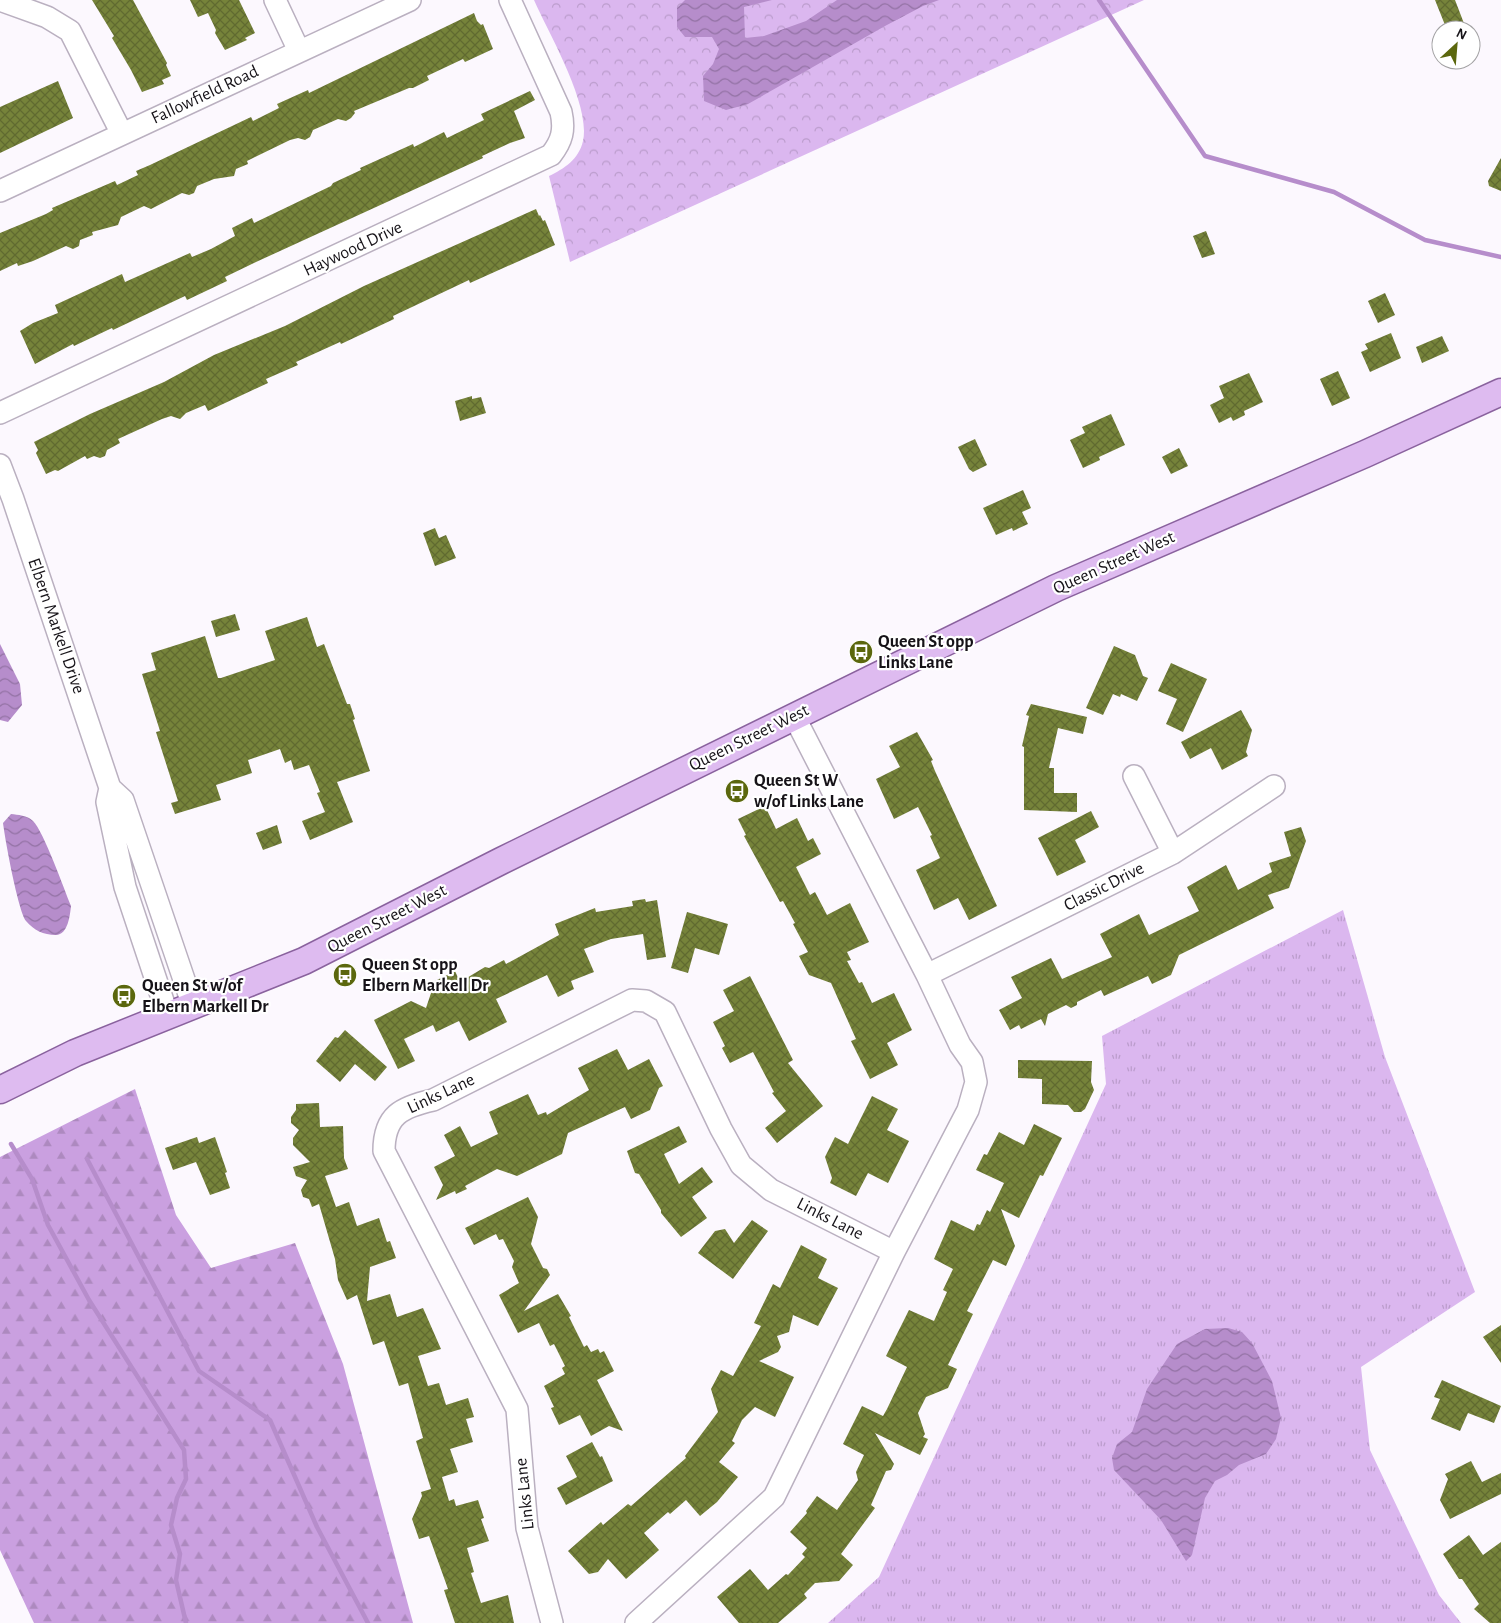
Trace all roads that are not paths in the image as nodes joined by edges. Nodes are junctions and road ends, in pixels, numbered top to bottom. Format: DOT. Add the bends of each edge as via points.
graph roads {
  1 [pos="0,0"];
  2 [pos="275,0"];
  3 [pos="410,0"];
  4 [pos="510,0"];
  5 [pos="300,51"];
  6 [pos="122,134"];
  7 [pos="0,191"];
  8 [pos="1501,392"];
  9 [pos="0,413"];
  10 [pos="0,465"];
  11 [pos="794,716"];
  12 [pos="1134,776"];
  13 [pos="1274,786"];
  14 [pos="110,788"];
  15 [pos="1173,853"];
  16 [pos="928,976"];
  17 [pos="193,1006"];
  18 [pos="168,1016"];
  19 [pos="0,1090"];
  20 [pos="894,1252"];
  21 [pos="552,1623"];
  22 [pos="636,1623"];
  1 -- 6 [label="street" via="47,17 70,31"];
  2 -- 5 [label="street"];
  3 -- 5 [label="street, Fallowfield Road"];
  4 -- 9 [label="street, Haywood Drive" via="561,112 564,131 551,155"];
  5 -- 6 [label="street, Fallowfield Road"];
  6 -- 7 [label="street, Fallowfield Road"];
  8 -- 11 [label="main road, Queen Street West" via="1056,588"];
  10 -- 14 [label="street, Elbern Markell Drive"];
  11 -- 16 [label="street"];
  11 -- 17 [label="main road, Queen Street West" via="304,961"];
  12 -- 15 [label="street"];
  13 -- 15 [label="street, Classic Drive"];
  14 -- 17 [label="street, Elbern Markell Drive" via="123,800"];
  14 -- 18 [label="street, Elbern Markell Drive" via="107,802 125,887"];
  15 -- 16 [label="street, Classic Drive"];
  16 -- 20 [label="street" via="960,1045 972,1062 976,1082 968,1110"];
  17 -- 18 [label="main road, Queen Street West"];
  18 -- 19 [label="main road, Queen Street West" via="75,1053"];
  20 -- 21 [label="street, Links Lane" via="771,1190 741,1165 665,1012 646,1001 632,1000 434,1100 410,1106 393,1118 384,1132 384,1151 517,1409 527,1528"];
  20 -- 22 [label="street" via="774,1496"];
}
